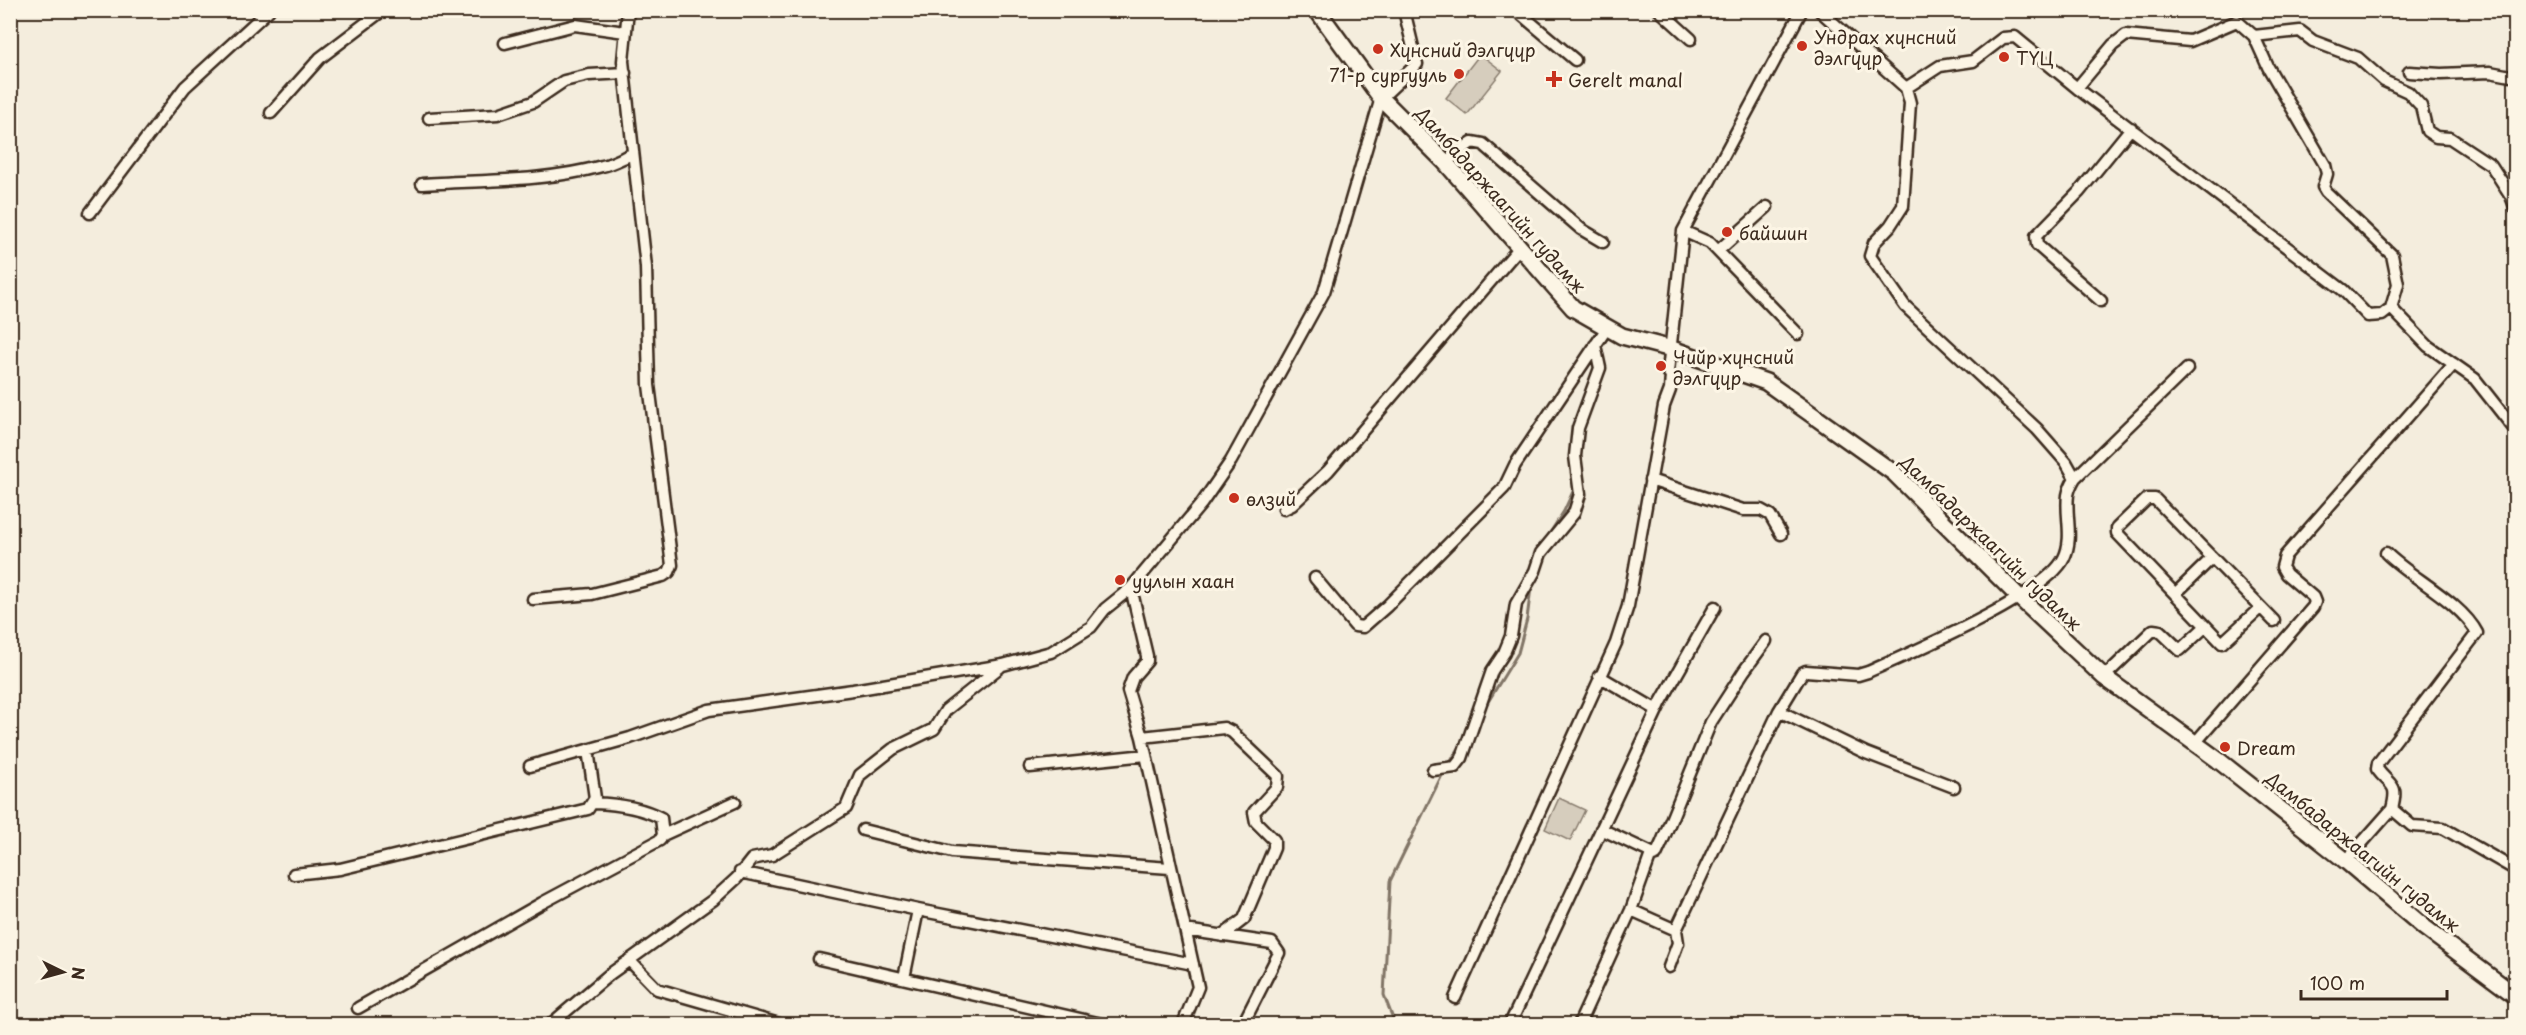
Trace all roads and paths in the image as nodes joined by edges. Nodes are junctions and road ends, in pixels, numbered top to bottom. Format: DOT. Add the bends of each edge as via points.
graph roads {
  1 [pos="269,10"];
  2 [pos="383,10"];
  3 [pos="628,10"];
  4 [pos="1317,10"];
  5 [pos="1404,10"];
  6 [pos="1516,10"];
  7 [pos="1659,10"];
  8 [pos="1802,10"];
  9 [pos="1819,10"];
  10 [pos="2245,10"];
  11 [pos="2237,21"];
  12 [pos="626,32"];
  13 [pos="2254,36"];
  14 [pos="1690,39"];
  15 [pos="505,43"];
  16 [pos="1575,60"];
  17 [pos="2409,72"];
  18 [pos="625,73"];
  19 [pos="2516,77"];
  20 [pos="1905,88"];
  21 [pos="2077,88"];
  22 [pos="1381,98"];
  23 [pos="271,113"];
  24 [pos="429,118"];
  25 [pos="2131,128"];
  26 [pos="632,154"];
  27 [pos="1445,162"];
  28 [pos="423,184"];
  29 [pos="1767,207"];
  30 [pos="2516,209"];
  31 [pos="90,213"];
  32 [pos="1683,231"];
  33 [pos="1603,242"];
  34 [pos="1520,248"];
  35 [pos="1718,251"];
  36 [pos="2101,302"];
  37 [pos="2391,308"];
  38 [pos="1607,328"];
  39 [pos="1798,334"];
  40 [pos="1595,345"];
  41 [pos="1672,349"];
  42 [pos="2454,364"];
  43 [pos="2187,369"];
  44 [pos="2516,431"];
  45 [pos="2075,478"];
  46 [pos="1650,480"];
  47 [pos="1284,509"];
  48 [pos="1781,534"];
  49 [pos="2386,553"];
  50 [pos="2212,558"];
  51 [pos="1315,578"];
  52 [pos="1131,588"];
  53 [pos="2175,594"];
  54 [pos="2019,598"];
  55 [pos="533,599"];
  56 [pos="1715,607"];
  57 [pos="2260,608"];
  58 [pos="2274,621"];
  59 [pos="2206,626"];
  60 [pos="1766,641"];
  61 [pos="1003,665"];
  62 [pos="1599,676"];
  63 [pos="2104,677"];
  64 [pos="1657,710"];
  65 [pos="1779,711"];
  66 [pos="1142,737"];
  67 [pos="2195,743"];
  68 [pos="588,750"];
  69 [pos="1146,755"];
  70 [pos="530,766"];
  71 [pos="1030,767"];
  72 [pos="1437,770"];
  73 [pos="1954,787"];
  74 [pos="735,802"];
  75 [pos="594,803"];
  76 [pos="2392,809"];
  77 [pos="1601,829"];
  78 [pos="863,830"];
  79 [pos="663,835"];
  80 [pos="1656,855"];
  81 [pos="2346,861"];
  82 [pos="1170,868"];
  83 [pos="2516,870"];
  84 [pos="740,872"];
  85 [pos="294,874"];
  86 [pos="918,910"];
  87 [pos="1631,910"];
  88 [pos="1185,930"];
  89 [pos="1676,930"];
  90 [pos="1222,936"];
  91 [pos="819,958"];
  92 [pos="629,960"];
  93 [pos="1193,964"];
  94 [pos="1669,967"];
  95 [pos="904,978"];
  96 [pos="2516,996"];
  97 [pos="1455,998"];
  98 [pos="358,1008"];
  99 [pos="551,1024"];
  100 [pos="779,1024"];
  101 [pos="1102,1024"];
  102 [pos="1183,1024"];
  103 [pos="1243,1024"];
  104 [pos="1510,1024"];
  105 [pos="1579,1024"];
  1 -- 31 [label="street" via="185,87"];
  2 -- 23 [label="street" via="320,58"];
  3 -- 12 [label="street"];
  4 -- 22 [label="main road, Дамбадаржаагийн гудамж"];
  5 -- 22 [label="street" via="1417,64"];
  6 -- 16 [label="street"];
  7 -- 14 [label="street"];
  8 -- 32 [label="street"];
  9 -- 20 [label="street"];
  10 -- 11 [label="street"];
  11 -- 13 [label="street"];
  11 -- 21 [label="street" via="2190,41 2126,34"];
  12 -- 15 [label="street" via="575,25"];
  12 -- 18 [label="street"];
  13 -- 30 [label="street" via="2300,31 2313,41 2358,58 2384,81 2408,92 2421,106 2427,130 2436,137 2450,138 2491,165"];
  13 -- 37 [label="street" via="2325,165 2326,192 2391,255 2397,284"];
  17 -- 19 [label="street" via="2490,72"];
  18 -- 24 [label="street" via="564,81 533,102 498,114"];
  18 -- 26 [label="street"];
  20 -- 21 [label="street" via="1940,66 1973,61 2008,36"];
  20 -- 45 [label="street" via="1910,119 1903,206 1874,243 1870,256 1905,306 2037,429"];
  21 -- 25 [label="street"];
  22 -- 27 [label="main road, Дамбадаржаагийн гудамж"];
  22 -- 52 [label="street" via="1324,292 1231,461 1202,503"];
  25 -- 36 [label="street" via="2079,192 2036,236 2037,245"];
  25 -- 37 [label="street" via="2343,290 2368,316 2382,315"];
  26 -- 28 [label="street" via="576,172"];
  26 -- 55 [label="street" via="646,267 649,385 672,565 663,576 592,594"];
  27 -- 33 [label="street" via="1472,142 1483,144 1581,229"];
  27 -- 34 [label="main road, Дамбадаржаагийн гудамж"];
  29 -- 35 [label="street"];
  32 -- 35 [label="street"];
  32 -- 41 [label="street"];
  34 -- 38 [label="main road, Дамбадаржаагийн гудамж" via="1573,308"];
  34 -- 47 [label="street" via="1328,471"];
  35 -- 39 [label="street"];
  37 -- 42 [label="street" via="2428,346"];
  38 -- 40 [label="street"];
  38 -- 41 [label="main road, Дамбадаржаагийн гудамж" via="1622,336"];
  40 -- 51 [label="street" via="1515,465 1504,488 1363,627 1355,626"];
  40 -- 72 [label="street" via="1600,368 1578,428 1575,456 1580,494 1574,513 1542,553 1516,604 1511,636 1492,671 1467,749 1455,767"];
  41 -- 46 [label="street" via="1670,390"];
  41 -- 54 [label="main road, Дамбадаржаагийн гудамж" via="1766,382 1894,473"];
  42 -- 44 [label="street" via="2475,378"];
  42 -- 67 [label="street" via="2285,556 2282,567 2313,597 2313,607"];
  43 -- 45 [label="street"];
  45 -- 54 [label="street" via="2068,494 2069,540 2065,555 2060,565"];
  46 -- 48 [label="street" via="1743,510 1761,510 1770,515"];
  46 -- 62 [label="street" via="1628,606 1613,651"];
  49 -- 76 [label="street" via="2449,603 2477,633 2378,763 2377,769 2394,786"];
  50 -- 53 [label="street"];
  50 -- 53 [label="street" via="2155,499 2147,499 2116,531"];
  50 -- 57 [label="street"];
  52 -- 61 [label="street" via="1105,609 1091,627 1051,652"];
  52 -- 66 [label="street" via="1147,656 1128,691"];
  53 -- 59 [label="street"];
  54 -- 63 [label="main road, Дамбадаржаагийн гудамж"];
  54 -- 65 [label="street" via="1868,672 1858,675 1806,671"];
  56 -- 64 [label="street"];
  57 -- 58 [label="street"];
  57 -- 59 [label="street" via="2225,643"];
  59 -- 63 [label="street" via="2180,650 2160,631 2153,630"];
  60 -- 80 [label="street" via="1711,722"];
  61 -- 68 [label="street" via="709,710"];
  61 -- 84 [label="street" via="946,710 934,729 893,749 860,775 846,808 772,855 752,859"];
  62 -- 64 [label="street"];
  62 -- 97 [label="street" via="1572,744"];
  63 -- 67 [label="main road, Дамбадаржаагийн гудамж"];
  64 -- 77 [label="street"];
  65 -- 73 [label="street" via="1866,753"];
  65 -- 89 [label="street"];
  66 -- 69 [label="street"];
  66 -- 90 [label="street" via="1224,728 1278,776 1277,787 1254,812 1256,822 1274,840 1274,848 1244,919"];
  67 -- 81 [label="main road, Дамбадаржаагийн гудамж"];
  68 -- 70 [label="street"];
  68 -- 75 [label="street"];
  69 -- 71 [label="street"];
  69 -- 82 [label="street"];
  74 -- 79 [label="street"];
  75 -- 79 [label="street" via="649,811 661,818"];
  75 -- 85 [label="street" via="588,809 340,869"];
  76 -- 81 [label="street"];
  76 -- 83 [label="street" via="2412,826 2443,828"];
  77 -- 80 [label="street"];
  77 -- 104 [label="street"];
  78 -- 82 [label="street" via="952,852"];
  79 -- 98 [label="street"];
  80 -- 87 [label="street" via="1650,857"];
  81 -- 96 [label="main road, Дамбадаржаагийн гудамж" via="2425,928"];
  82 -- 88 [label="street"];
  84 -- 86 [label="street"];
  84 -- 92 [label="street" via="713,900"];
  86 -- 93 [label="street"];
  86 -- 95 [label="street"];
  87 -- 89 [label="street"];
  87 -- 105 [label="street"];
  88 -- 90 [label="street"];
  88 -- 93 [label="street"];
  89 -- 94 [label="street" via="1678,943"];
  90 -- 103 [label="street" via="1272,943 1279,953"];
  91 -- 95 [label="street"];
  92 -- 99 [label="street"];
  92 -- 100 [label="street" via="657,989"];
  93 -- 102 [label="street" via="1198,987"];
  95 -- 101 [label="street"];
}
